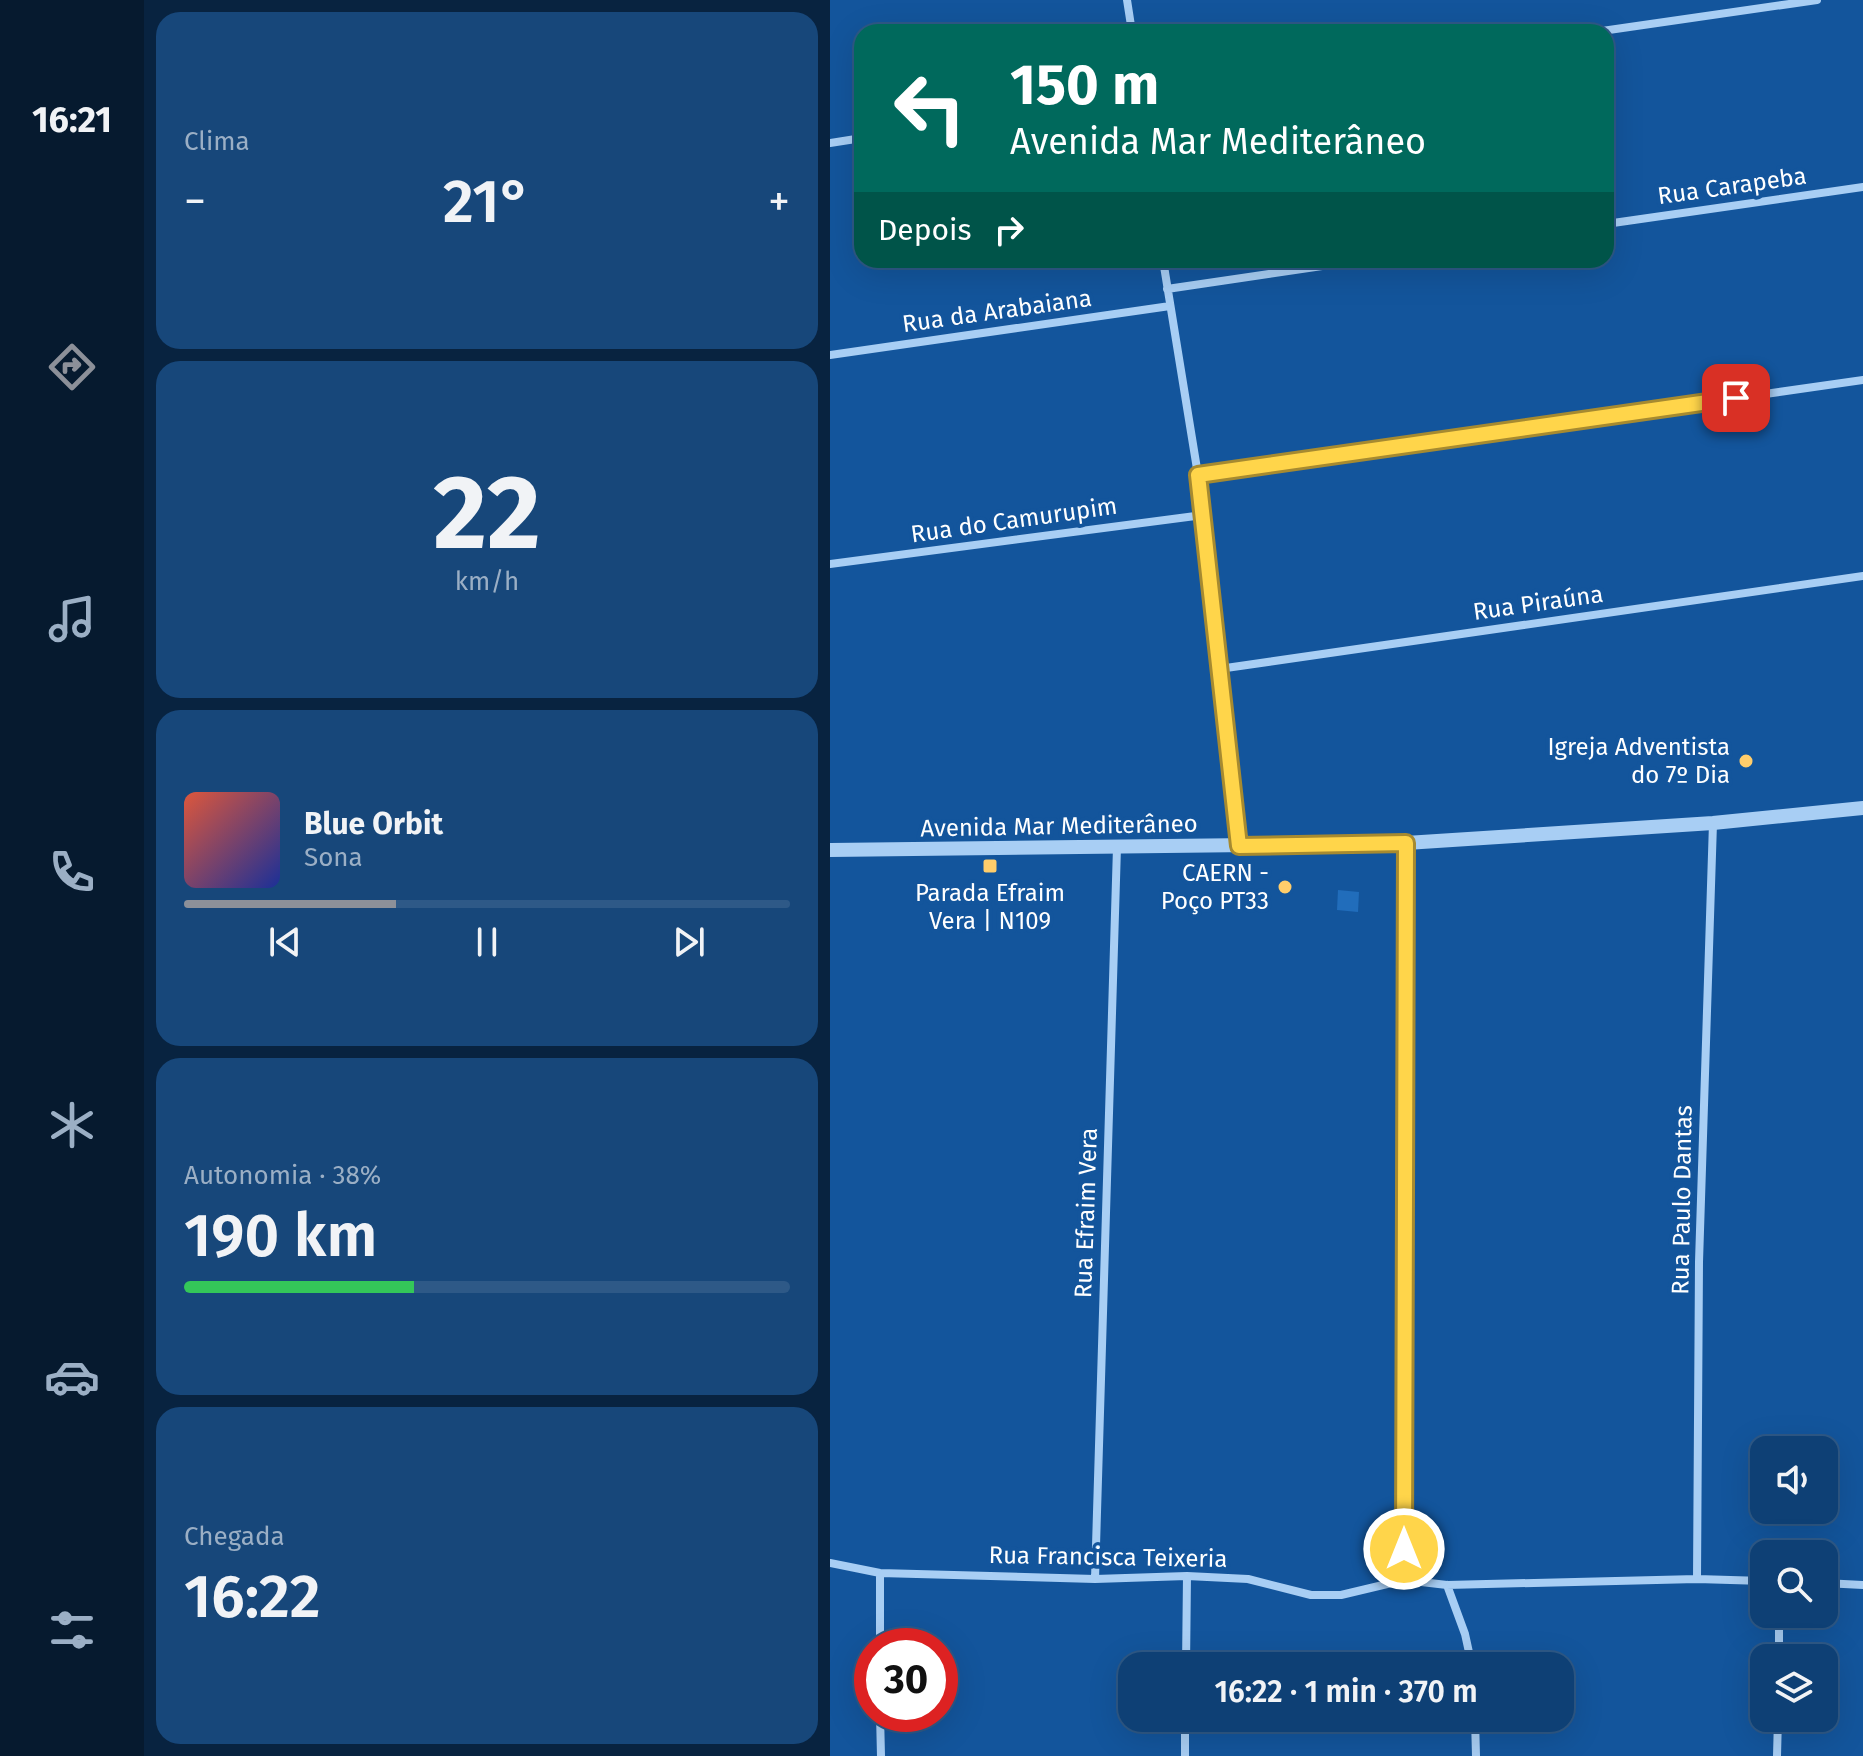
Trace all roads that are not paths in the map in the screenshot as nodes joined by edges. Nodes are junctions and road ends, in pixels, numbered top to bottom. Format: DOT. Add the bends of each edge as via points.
graph roads {
  1 [pos="1127,0"];
  2 [pos="1817,0"];
  3 [pos="1131,24"];
  4 [pos="1614,29"];
  5 [pos="854,139"];
  6 [pos="830,143"];
  7 [pos="1863,187"];
  8 [pos="1614,223"];
  9 [pos="1164,268"];
  10 [pos="1309,268"];
  11 [pos="1167,289"];
  12 [pos="1170,306"];
  13 [pos="830,355"];
  14 [pos="1863,380"];
  15 [pos="1198,475"];
  16 [pos="1203,515"];
  17 [pos="830,564"];
  18 [pos="1863,576"];
  19 [pos="1219,669"];
  20 [pos="1863,808"];
  21 [pos="1713,823"];
  22 [pos="1406,843"];
  23 [pos="1239,846"];
  24 [pos="1117,847"];
  25 [pos="830,850"];
  26 [pos="830,1563"];
  27 [pos="880,1573"];
  28 [pos="1187,1576"];
  29 [pos="1095,1579"];
  30 [pos="1697,1579"];
  31 [pos="1404,1580"];
  32 [pos="1750,1581"];
  33 [pos="1838,1584"];
  34 [pos="1447,1585"];
  35 [pos="1863,1585"];
  36 [pos="880,1628"];
  37 [pos="1186,1652"];
  38 [pos="1469,1652"];
  39 [pos="880,1732"];
  40 [pos="1185,1732"];
  41 [pos="1475,1732"];
  42 [pos="1778,1732"];
  43 [pos="881,1756"];
  44 [pos="1185,1756"];
  45 [pos="1476,1756"];
  46 [pos="1777,1756"];
  1 -- 3 [label="street"];
  2 -- 4 [label="street"];
  5 -- 6 [label="street"];
  7 -- 8 [label="street, Rua Carapeba"];
  9 -- 11 [label="street"];
  10 -- 11 [label="street"];
  11 -- 12 [label="street"];
  12 -- 13 [label="street, Rua da Arabaiana"];
  12 -- 15 [label="street"];
  14 -- 15 [label="street"];
  15 -- 16 [label="street"];
  16 -- 17 [label="street, Rua do Camurupim"];
  16 -- 19 [label="street"];
  18 -- 19 [label="street, Rua Piraúna"];
  19 -- 23 [label="street"];
  20 -- 21 [label="street, Avenida Mar Mediterâneo"];
  21 -- 22 [label="street, Avenida Mar Mediterâneo"];
  21 -- 30 [label="street, Rua Paulo Dantas" via="1699,1262"];
  22 -- 23 [label="street, Avenida Mar Mediterâneo"];
  22 -- 31 [label="street"];
  23 -- 24 [label="street, Avenida Mar Mediterâneo"];
  24 -- 25 [label="street, Avenida Mar Mediterâneo"];
  24 -- 29 [label="street, Rua Efraim Vera"];
  26 -- 27 [label="street, Rua Francisca Teixeria"];
  27 -- 29 [label="street, Rua Francisca Teixeria"];
  27 -- 36 [label="street"];
  28 -- 29 [label="street, Rua Francisca Teixeria"];
  28 -- 31 [label="street, Rua Francisca Teixeria" via="1248,1579 1311,1595 1341,1595"];
  28 -- 37 [label="street"];
  30 -- 32 [label="street, Rua Francisca Teixeria"];
  30 -- 34 [label="street, Rua Francisca Teixeria"];
  31 -- 34 [label="street, Rua Francisca Teixeria"];
  33 -- 35 [label="street"];
  34 -- 38 [label="street"];
  39 -- 43 [label="street"];
  40 -- 44 [label="street"];
  41 -- 45 [label="street"];
  42 -- 46 [label="street"];
}
